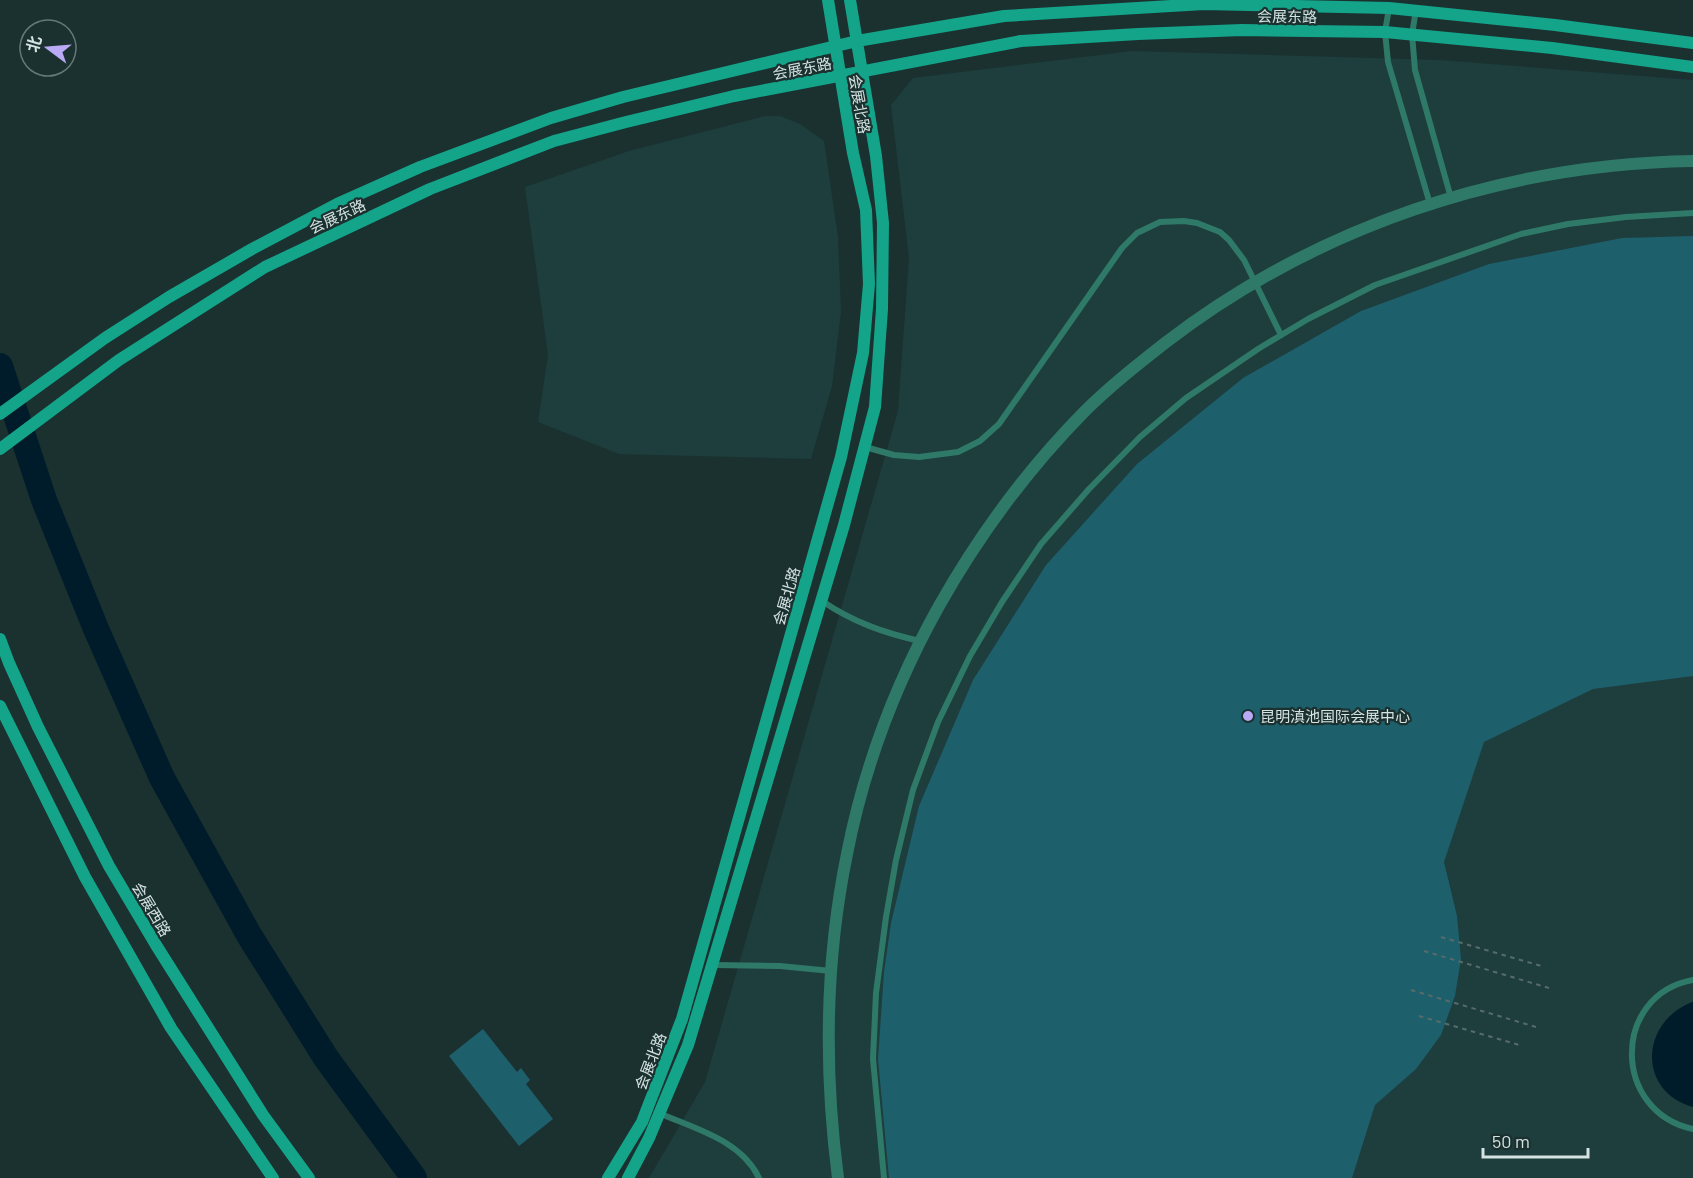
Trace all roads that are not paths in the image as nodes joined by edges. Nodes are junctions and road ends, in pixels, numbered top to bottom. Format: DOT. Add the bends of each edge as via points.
graph roads {
  1 [pos="828,0"];
  2 [pos="850,0"];
  3 [pos="1389,8"];
  4 [pos="1416,10"];
  5 [pos="1385,32"];
  6 [pos="1412,34"];
  7 [pos="857,41"];
  8 [pos="1693,43"];
  9 [pos="836,47"];
  10 [pos="1693,67"];
  11 [pos="862,72"];
  12 [pos="840,76"];
  13 [pos="1693,161"];
  14 [pos="1451,198"];
  15 [pos="1430,204"];
  16 [pos="1693,213"];
  17 [pos="1281,335"];
  18 [pos="0,414"];
  19 [pos="865,447"];
  20 [pos="1,448"];
  21 [pos="821,600"];
  22 [pos="0,639"];
  23 [pos="920,640"];
  24 [pos="0,706"];
  25 [pos="712,965"];
  26 [pos="831,971"];
  27 [pos="1693,980"];
  28 [pos="659,1113"];
  29 [pos="1693,1129"];
  30 [pos="273,1178"];
  31 [pos="309,1178"];
  32 [pos="608,1178"];
  33 [pos="628,1178"];
  34 [pos="759,1178"];
  35 [pos="838,1178"];
  36 [pos="884,1178"];
  1 -- 9 [label="street, 会展北路"];
  2 -- 7 [label="street, 会展北路"];
  3 -- 4 [label="street, 会展东路"];
  3 -- 5 [label="lane"];
  3 -- 7 [label="street, 会展东路" via="1204,4 1039,14"];
  4 -- 6 [label="lane"];
  4 -- 8 [label="street, 会展东路"];
  5 -- 6 [label="street, 会展东路"];
  5 -- 11 [label="street, 会展东路" via="1242,30 1021,41"];
  5 -- 15 [label="lane" via="1388,62"];
  6 -- 10 [label="street, 会展东路"];
  6 -- 14 [label="lane" via="1415,70"];
  7 -- 9 [label="street, 会展东路"];
  7 -- 11 [label="street, 会展北路"];
  9 -- 12 [label="street, 会展北路"];
  9 -- 18 [label="street, 会展东路" via="623,97 551,118 420,167 337,204 169,297"];
  11 -- 12 [label="street, 会展东路"];
  11 -- 19 [label="street, 会展北路" via="883,224 875,407"];
  12 -- 20 [label="street, 会展东路" via="734,96 554,141 430,189 265,267 119,360"];
  12 -- 32 [label="street, 会展北路" via="866,210 869,284 860,365 841,457 682,1019 642,1122"];
  13 -- 14 [label="street" via="1600,166"];
  14 -- 15 [label="street"];
  15 -- 23 [label="street" via="1368,226 1278,269 1190,323 1117,381 1023,481 952,583"];
  16 -- 17 [label="lane" via="1580,222 1521,234 1375,285"];
  17 -- 19 [label="lane, bridge" via="1244,260 1229,240 1197,223 1160,222 1137,233 1122,248 999,424 980,441 958,452 919,457"];
  17 -- 36 [label="lane" via="1186,398 1140,437 1089,489 1041,544 969,656 938,722 913,790 896,860 876,993 873,1059"];
  19 -- 21 [label="street, 会展北路"];
  21 -- 23 [label="lane" via="867,626"];
  21 -- 25 [label="street, 会展北路"];
  22 -- 31 [label="street, 会展西路" via="38,727 109,866 262,1115"];
  23 -- 26 [label="street" via="881,733 857,811 840,890"];
  24 -- 30 [label="street" via="86,877 171,1028"];
  25 -- 26 [label="lane"];
  25 -- 28 [label="street, 会展北路" via="688,1045"];
  26 -- 35 [label="street" via="828,1060"];
  27 -- 29 [label="lane" via="1672,987 1649,1006 1631,1046 1634,1076 1647,1102 1670,1121"];
  28 -- 33 [label="street, 会展北路"];
  28 -- 34 [label="lane" via="722,1140 754,1167"];
}
